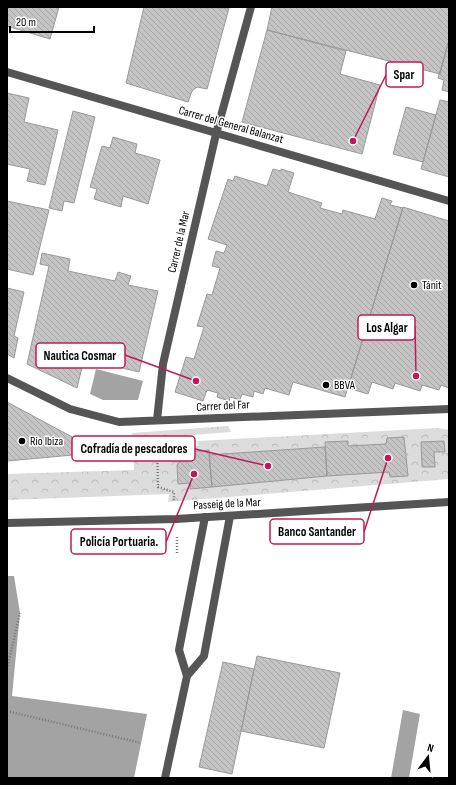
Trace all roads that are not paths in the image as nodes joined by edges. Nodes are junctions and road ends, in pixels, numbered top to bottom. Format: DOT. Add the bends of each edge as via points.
graph roads {
  1 [pos="251,7"];
  2 [pos="7,72"];
  3 [pos="216,134"];
  4 [pos="449,201"];
  5 [pos="7,378"];
  6 [pos="449,409"];
  7 [pos="157,420"];
  8 [pos="449,502"];
  9 [pos="230,516"];
  10 [pos="205,517"];
  11 [pos="7,523"];
  12 [pos="187,676"];
  13 [pos="165,778"];
  1 -- 3 [label="street, Carrer de la Mar"];
  2 -- 3 [label="street, Carrer del General Balanzat"];
  3 -- 4 [label="street, Carrer del General Balanzat"];
  3 -- 7 [label="street, Carrer de la Mar" via="164,364"];
  5 -- 7 [label="street, Carrer del Far" via="70,409 119,422"];
  6 -- 7 [label="street, Carrer del Far"];
  8 -- 9 [label="street, Passeig de la Mar"];
  9 -- 10 [label="street, Passeig de la Mar"];
  9 -- 12 [label="street" via="204,656"];
  10 -- 11 [label="street, Passeig de la Mar"];
  10 -- 12 [label="street" via="180,650"];
  12 -- 13 [label="street"];
}
